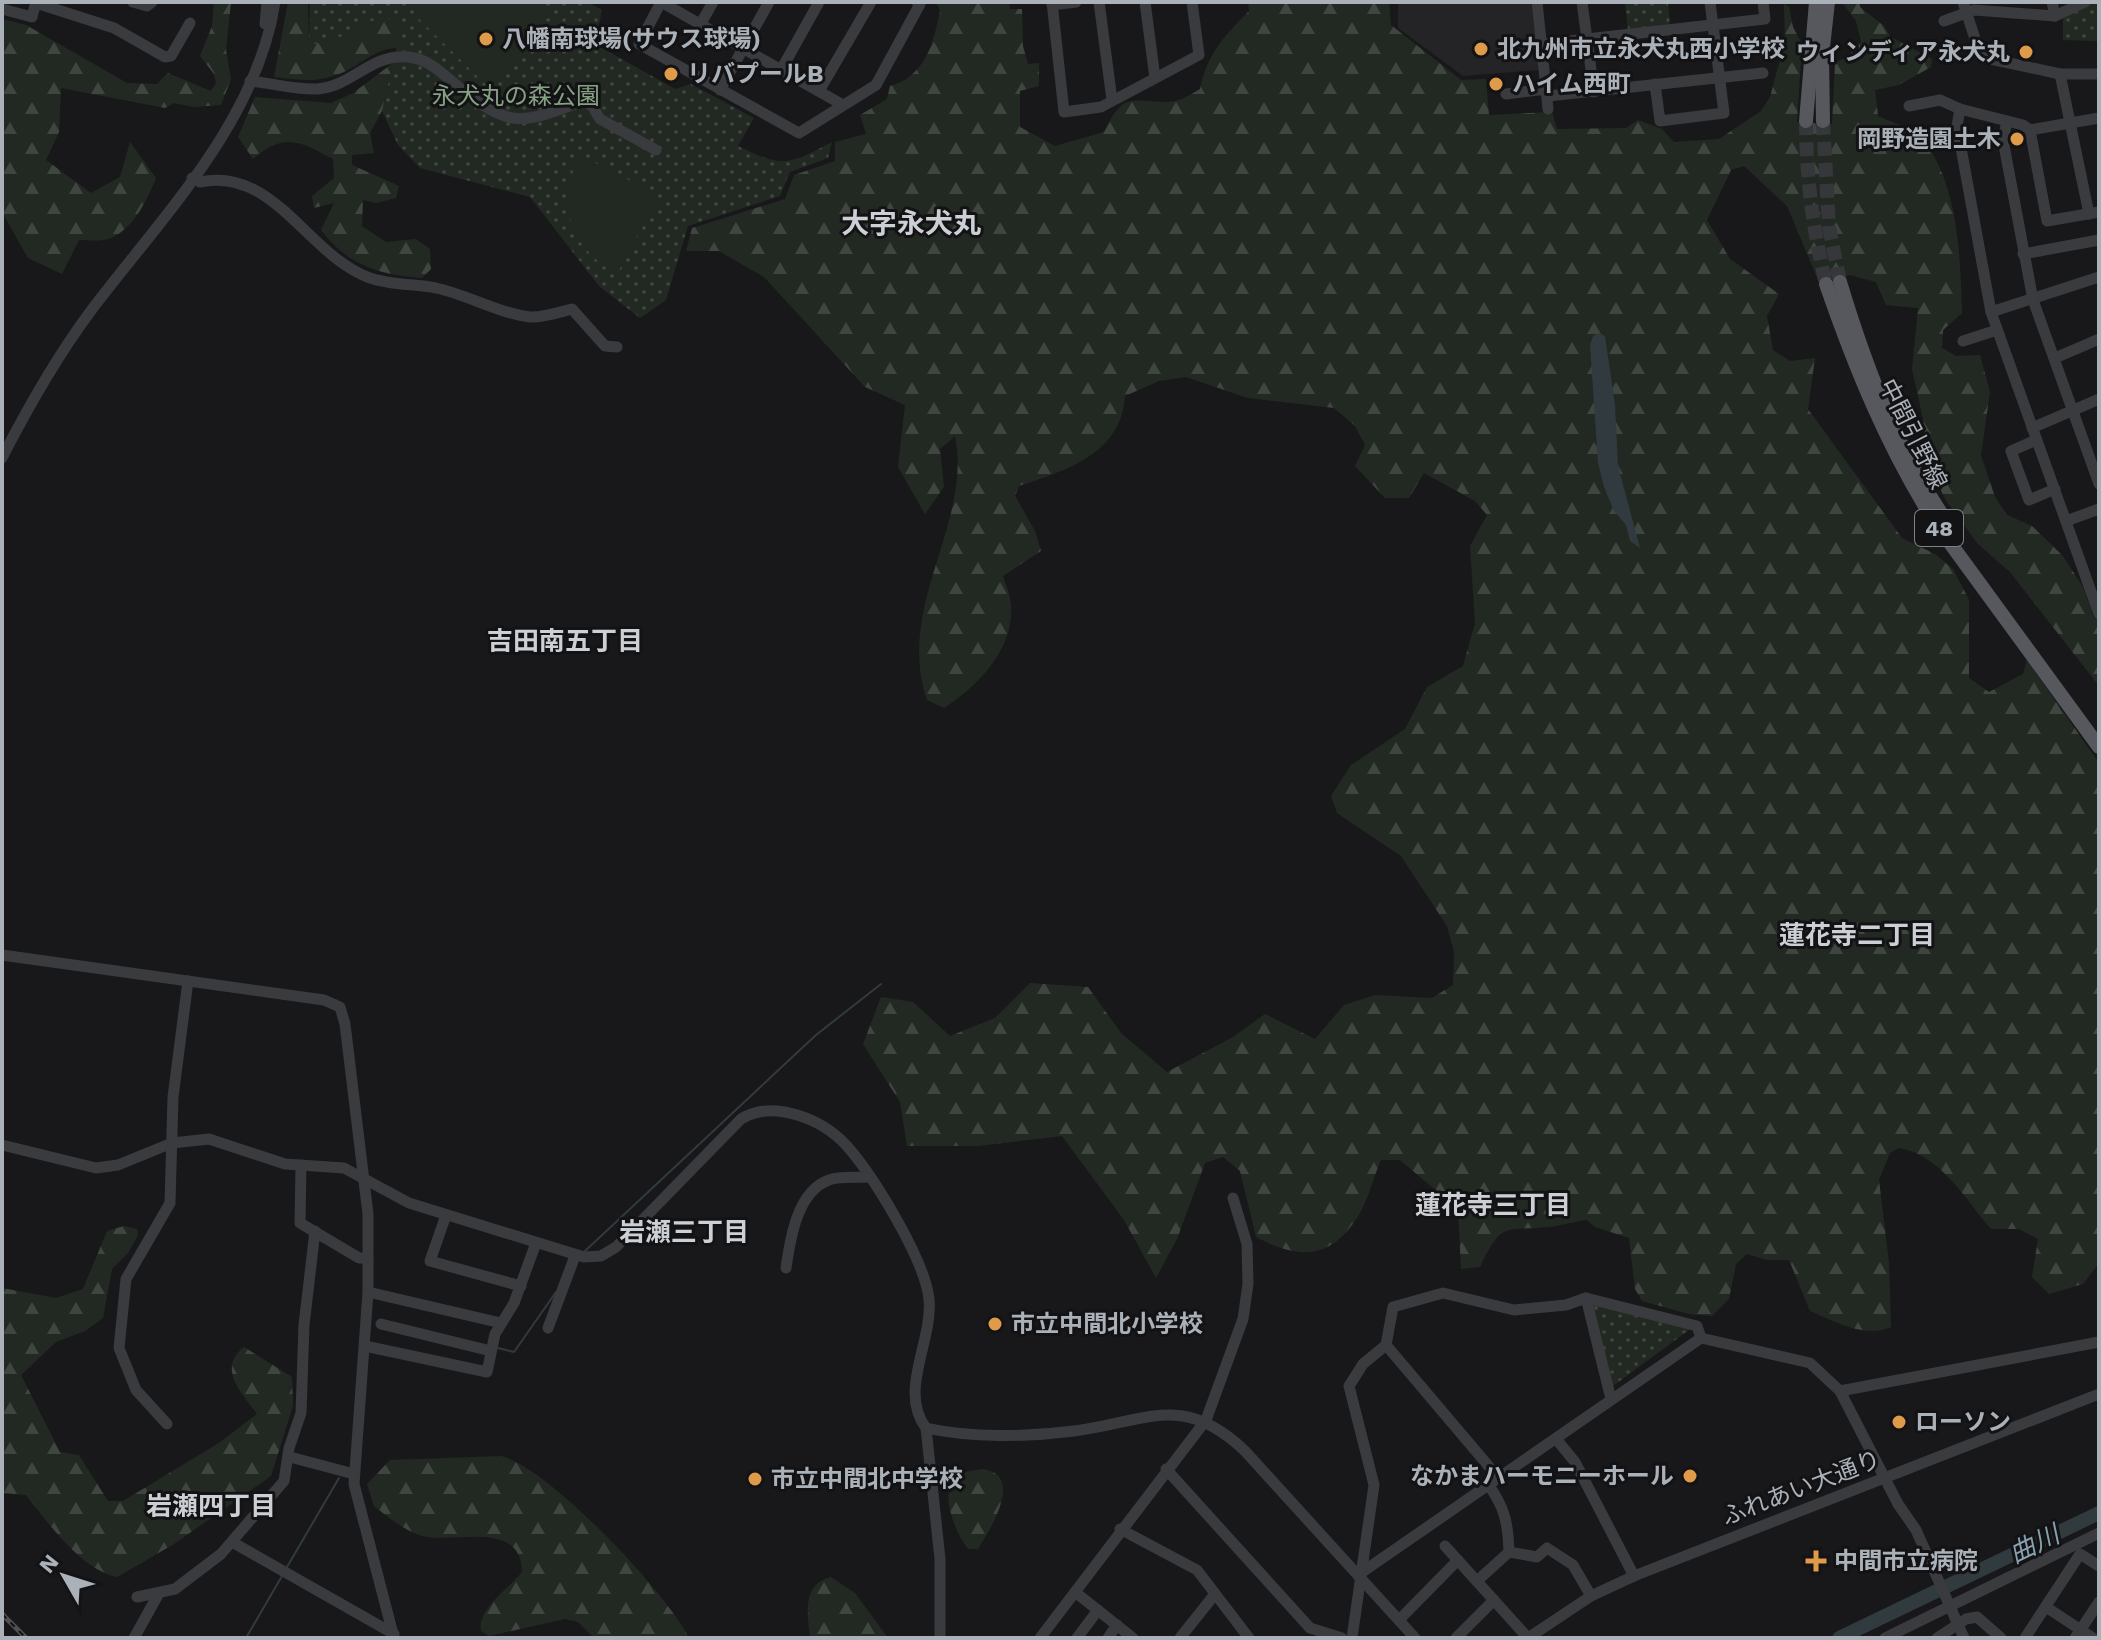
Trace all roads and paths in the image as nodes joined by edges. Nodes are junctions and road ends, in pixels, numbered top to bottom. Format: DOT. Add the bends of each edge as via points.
graph roads {
  1 [pos="36,2"];
  2 [pos="133,2"];
  3 [pos="152,2"];
  4 [pos="267,2"];
  5 [pos="275,2"];
  6 [pos="661,2"];
  7 [pos="713,2"];
  8 [pos="769,2"];
  9 [pos="819,2"];
  10 [pos="871,2"];
  11 [pos="917,2"];
  12 [pos="1076,2"];
  13 [pos="1099,2"];
  14 [pos="1145,2"];
  15 [pos="1192,2"];
  16 [pos="1537,2"];
  17 [pos="1582,2"];
  18 [pos="1710,2"];
  19 [pos="1763,2"];
  20 [pos="1816,2"];
  21 [pos="1828,2"];
  22 [pos="2052,2"];
  23 [pos="2085,2"];
  24 [pos="1052,4"];
  25 [pos="1965,7"];
  26 [pos="2009,8"];
  27 [pos="2,9"];
  28 [pos="2055,16"];
  29 [pos="1944,21"];
  30 [pos="190,23"];
  31 [pos="700,25"];
  32 [pos="1714,26"];
  33 [pos="1586,40"];
  34 [pos="1542,44"];
  35 [pos="743,48"];
  36 [pos="257,63"];
  37 [pos="781,70"];
  38 [pos="1763,73"];
  39 [pos="2060,74"];
  40 [pos="2099,74"];
  41 [pos="1720,77"];
  42 [pos="1155,78"];
  43 [pos="250,81"];
  44 [pos="1655,84"];
  45 [pos="720,90"];
  46 [pos="819,91"];
  47 [pos="1594,92"];
  48 [pos="1547,93"];
  49 [pos="1506,94"];
  50 [pos="1112,100"];
  51 [pos="843,105"];
  52 [pos="1909,106"];
  53 [pos="1548,109"];
  54 [pos="1960,109"];
  55 [pos="2099,118"];
  56 [pos="1806,121"];
  57 [pos="1823,121"];
  58 [pos="2007,121"];
  59 [pos="2071,124"];
  60 [pos="2030,130"];
  61 [pos="656,150"];
  62 [pos="192,178"];
  63 [pos="2094,213"];
  64 [pos="2099,240"];
  65 [pos="2023,254"];
  66 [pos="2099,277"];
  67 [pos="2033,300"];
  68 [pos="1991,312"];
  69 [pos="1997,330"];
  70 [pos="2099,339"];
  71 [pos="1963,341"];
  72 [pos="617,347"];
  73 [pos="2055,358"];
  74 [pos="2099,399"];
  75 [pos="2073,410"];
  76 [pos="2032,428"];
  77 [pos="2036,440"];
  78 [pos="2,458"];
  79 [pos="2095,460"];
  80 [pos="2099,484"];
  81 [pos="2055,489"];
  82 [pos="2099,509"];
  83 [pos="2066,521"];
  84 [pos="2099,614"];
  85 [pos="2099,731"];
  86 [pos="2099,747"];
  87 [pos="2,955"];
  88 [pos="188,981"];
  89 [pos="172,1143"];
  90 [pos="2,1145"];
  91 [pos="301,1165"];
  92 [pos="867,1177"];
  93 [pos="364,1178"];
  94 [pos="1233,1198"];
  95 [pos="446,1215"];
  96 [pos="315,1231"];
  97 [pos="536,1243"];
  98 [pos="575,1256"];
  99 [pos="368,1258"];
  100 [pos="786,1268"];
  101 [pos="521,1286"];
  102 [pos="368,1292"];
  103 [pos="1586,1298"];
  104 [pos="501,1323"];
  105 [pos="381,1324"];
  106 [pos="548,1328"];
  107 [pos="1701,1338"];
  108 [pos="2099,1342"];
  109 [pos="1386,1345"];
  110 [pos="365,1346"];
  111 [pos="491,1351"];
  112 [pos="1840,1391"];
  113 [pos="2099,1394"];
  114 [pos="1611,1399"];
  115 [pos="1206,1420"];
  116 [pos="167,1424"];
  117 [pos="926,1428"];
  118 [pos="1556,1439"];
  119 [pos="290,1457"];
  120 [pos="1166,1469"];
  121 [pos="354,1474"];
  122 [pos="1492,1479"];
  123 [pos="1885,1480"];
  124 [pos="1120,1529"];
  125 [pos="2099,1533"];
  126 [pos="232,1542"];
  127 [pos="1445,1546"];
  128 [pos="1509,1552"];
  129 [pos="1458,1560"];
  130 [pos="2099,1566"];
  131 [pos="1358,1575"];
  132 [pos="1634,1576"];
  133 [pos="1477,1581"];
  134 [pos="1075,1592"];
  135 [pos="1215,1594"];
  136 [pos="158,1595"];
  137 [pos="1591,1596"];
  138 [pos="137,1597"];
  139 [pos="1494,1600"];
  140 [pos="1948,1602"];
  141 [pos="2099,1602"];
  142 [pos="2046,1607"];
  143 [pos="1098,1610"];
  144 [pos="1399,1620"];
  145 [pos="1957,1624"];
  146 [pos="1117,1625"];
  147 [pos="2078,1634"];
  148 [pos="394,1636"];
  149 [pos="1044,1637"];
  150 [pos="134,1638"];
  151 [pos="940,1638"];
  152 [pos="1077,1638"];
  153 [pos="1108,1638"];
  154 [pos="1133,1638"];
  155 [pos="1180,1638"];
  156 [pos="1249,1638"];
  157 [pos="1342,1638"];
  158 [pos="1352,1638"];
  159 [pos="1415,1638"];
  160 [pos="1456,1638"];
  161 [pos="1528,1638"];
  162 [pos="1885,1638"];
  163 [pos="1937,1638"];
  164 [pos="1964,1638"];
  165 [pos="2001,1638"];
  166 [pos="2025,1638"];
  167 [pos="2093,1638"];
  1 -- 27 [label="street" via="32,17"];
  1 -- 30 [label="street" via="114,28 165,57 171,56"];
  2 -- 3 [label="street"];
  4 -- 36 [label="street"];
  5 -- 36 [label="street"];
  6 -- 31 [label="street"];
  6 -- 45 [label="street" via="639,44"];
  7 -- 31 [label="street"];
  8 -- 35 [label="street"];
  9 -- 37 [label="street"];
  10 -- 46 [label="street"];
  11 -- 51 [label="street" via="876,85"];
  12 -- 24 [label="street"];
  13 -- 50 [label="street"];
  14 -- 42 [label="street"];
  15 -- 42 [label="street" via="1199,55"];
  16 -- 34 [label="street"];
  17 -- 33 [label="street"];
  18 -- 32 [label="street"];
  19 -- 32 [label="street" via="1765,19"];
  20 -- 56 [label="main road"];
  21 -- 57 [label="main road"];
  22 -- 28 [label="street"];
  23 -- 28 [label="street"];
  24 -- 50 [label="street" via="1064,112 1101,107"];
  25 -- 26 [label="street"];
  25 -- 29 [label="street"];
  25 -- 39 [label="street" via="1981,57"];
  26 -- 28 [label="street"];
  31 -- 35 [label="street"];
  32 -- 33 [label="street"];
  32 -- 41 [label="street"];
  33 -- 34 [label="street"];
  33 -- 47 [label="street"];
  34 -- 48 [label="street"];
  35 -- 37 [label="street"];
  35 -- 45 [label="street"];
  36 -- 43 [label="street"];
  37 -- 46 [label="street"];
  38 -- 41 [label="street"];
  39 -- 40 [label="street"];
  39 -- 59 [label="street"];
  41 -- 44 [label="street"];
  41 -- 44 [label="street" via="1724,113 1660,121"];
  42 -- 50 [label="street"];
  43 -- 61 [label="street" via="317,89 340,84 373,61 418,59 498,115 531,120 588,99 600,119"];
  43 -- 62 [label="street"];
  44 -- 47 [label="street"];
  45 -- 51 [label="street" via="799,133"];
  46 -- 51 [label="street"];
  47 -- 48 [label="street"];
  48 -- 49 [label="street"];
  48 -- 53 [label="street"];
  52 -- 54 [label="street" via="1940,100"];
  54 -- 58 [label="street"];
  54 -- 68 [label="street" via="1957,126"];
  55 -- 59 [label="street"];
  58 -- 60 [label="street"];
  58 -- 65 [label="street" via="2003,140"];
  59 -- 60 [label="street"];
  59 -- 63 [label="street"];
  60 -- 63 [label="street" via="2047,221"];
  62 -- 72 [label="street" via="240,183 266,196 343,262 369,277 438,289 532,317 572,309 605,346"];
  62 -- 78 [label="street" via="52,367"];
  64 -- 65 [label="street"];
  65 -- 67 [label="street"];
  66 -- 67 [label="street"];
  67 -- 68 [label="street"];
  67 -- 73 [label="street"];
  68 -- 69 [label="street"];
  69 -- 71 [label="street"];
  69 -- 76 [label="street"];
  70 -- 73 [label="street"];
  73 -- 75 [label="street"];
  74 -- 75 [label="street"];
  75 -- 76 [label="street"];
  75 -- 79 [label="street"];
  76 -- 77 [label="street"];
  77 -- 81 [label="street"];
  77 -- 81 [label="street" via="2011,451 2029,500"];
  79 -- 80 [label="street"];
  81 -- 83 [label="street"];
  82 -- 83 [label="street"];
  83 -- 84 [label="street"];
  85 -- 86 [label="main road, 中間引野線 / 48" via="1916,473 1833,283 1859,378 1911,484"];
  87 -- 88 [label="street"];
  88 -- 89 [label="street"];
  88 -- 93 [label="street" via="324,1000 340,1007"];
  89 -- 90 [label="street" via="118,1165 96,1168"];
  89 -- 91 [label="street" via="209,1139"];
  89 -- 116 [label="street" via="170,1203 126,1279 119,1348 136,1390"];
  91 -- 93 [label="street" via="344,1168"];
  91 -- 96 [label="street" via="300,1223"];
  92 -- 98 [label="street" via="845,1145 825,1129 804,1117 760,1111 741,1119 616,1247 601,1256"];
  92 -- 100 [label="street" via="828,1180 799,1210"];
  92 -- 117 [label="street" via="906,1234 929,1296 930,1320 913,1399"];
  93 -- 95 [label="street" via="409,1203"];
  93 -- 99 [label="street"];
  94 -- 115 [label="street" via="1247,1244 1248,1284 1243,1319"];
  95 -- 97 [label="street"];
  95 -- 101 [label="street" via="430,1261"];
  96 -- 99 [label="street" via="359,1258"];
  96 -- 119 [label="street" via="301,1413"];
  97 -- 98 [label="street"];
  97 -- 101 [label="street"];
  98 -- 106 [label="street"];
  99 -- 102 [label="street"];
  101 -- 104 [label="street"];
  102 -- 104 [label="street"];
  102 -- 110 [label="street"];
  103 -- 107 [label="street" via="1697,1326"];
  103 -- 109 [label="street" via="1514,1310 1443,1293 1431,1295 1393,1307"];
  103 -- 114 [label="street"];
  104 -- 111 [label="street"];
  105 -- 111 [label="street"];
  107 -- 112 [label="street" via="1810,1363"];
  107 -- 114 [label="street"];
  108 -- 112 [label="street"];
  109 -- 122 [label="street"];
  109 -- 131 [label="street" via="1363,1364 1349,1386 1374,1485"];
  110 -- 111 [label="street" via="487,1372"];
  110 -- 121 [label="street"];
  112 -- 123 [label="street"];
  113 -- 123 [label="street, ふれあい大通り"];
  114 -- 118 [label="street"];
  115 -- 117 [label="street" via="1146,1415 1075,1431 1031,1434"];
  115 -- 120 [label="street"];
  115 -- 131 [label="street" via="1245,1451"];
  117 -- 151 [label="street" via="940,1559"];
  118 -- 122 [label="street"];
  118 -- 132 [label="street" via="1575,1462"];
  119 -- 121 [label="street"];
  119 -- 126 [label="street" via="281,1487"];
  120 -- 124 [label="street"];
  120 -- 157 [label="street" via="1310,1628"];
  121 -- 148 [label="street"];
  122 -- 128 [label="street" via="1508,1520"];
  122 -- 131 [label="street"];
  123 -- 132 [label="street, ふれあい大通り"];
  123 -- 140 [label="street" via="1916,1530"];
  124 -- 134 [label="street"];
  124 -- 135 [label="street" via="1197,1570"];
  125 -- 140 [label="street"];
  126 -- 136 [label="street" via="175,1589"];
  126 -- 148 [label="street"];
  127 -- 129 [label="street"];
  128 -- 133 [label="street"];
  128 -- 137 [label="street" via="1537,1557 1547,1548 1573,1565"];
  129 -- 133 [label="street"];
  129 -- 144 [label="street"];
  130 -- 142 [label="street" via="2080,1554"];
  131 -- 144 [label="street"];
  131 -- 158 [label="street"];
  132 -- 137 [label="street, ふれあい大通り"];
  133 -- 139 [label="street"];
  134 -- 143 [label="street"];
  134 -- 149 [label="street"];
  135 -- 155 [label="street"];
  135 -- 156 [label="street"];
  136 -- 138 [label="street"];
  136 -- 150 [label="street"];
  137 -- 161 [label="street, ふれあい大通り"];
  139 -- 160 [label="street"];
  139 -- 161 [label="street"];
  140 -- 145 [label="street"];
  140 -- 162 [label="street"];
  141 -- 147 [label="street"];
  142 -- 147 [label="street"];
  142 -- 166 [label="street"];
  143 -- 146 [label="street"];
  143 -- 152 [label="street"];
  144 -- 159 [label="street"];
  145 -- 163 [label="street"];
  145 -- 164 [label="street"];
  145 -- 165 [label="street" via="1977,1617"];
  146 -- 153 [label="street"];
  146 -- 154 [label="street"];
  147 -- 167 [label="street"];
}
